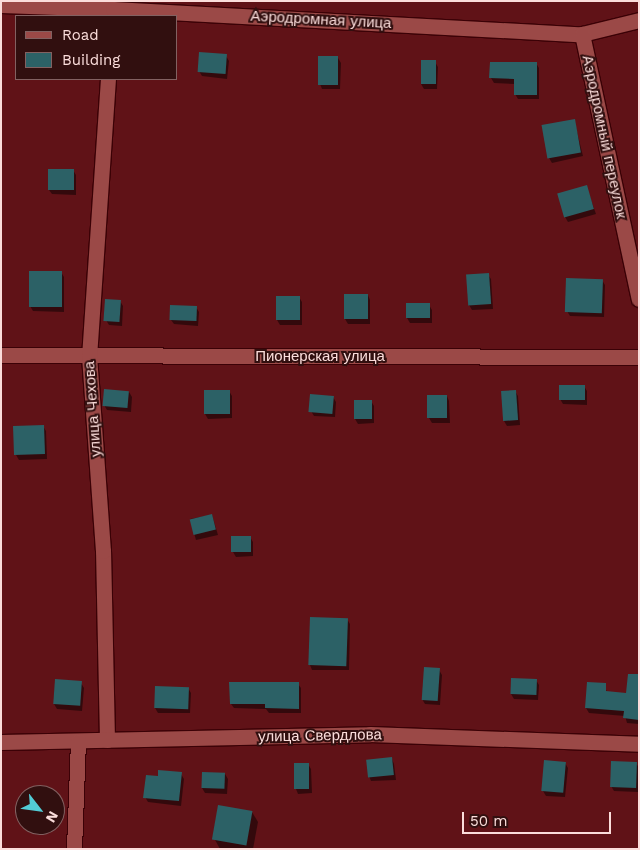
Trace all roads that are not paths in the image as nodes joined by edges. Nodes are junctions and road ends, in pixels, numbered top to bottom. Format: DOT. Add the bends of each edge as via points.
graph roads {
  1 [pos="1,6"];
  2 [pos="113,13"];
  3 [pos="158,15"];
  4 [pos="178,16"];
  5 [pos="639,20"];
  6 [pos="582,34"];
  7 [pos="108,80"];
  8 [pos="639,299"];
  9 [pos="1,355"];
  10 [pos="89,357"];
  11 [pos="639,357"];
  12 [pos="107,740"];
  13 [pos="78,741"];
  14 [pos="1,742"];
  15 [pos="639,744"];
  16 [pos="74,849"];
  1 -- 2 [label="street, Аэродромная улица"];
  2 -- 3 [label="street, Аэродромная улица"];
  4 -- 6 [label="street, Аэродромная улица"];
  5 -- 6 [label="street, Аэродромная улица"];
  6 -- 8 [label="street, Аэродромный переулок"];
  7 -- 10 [label="street, улица Чехова"];
  9 -- 10 [label="street, Пионерская улица"];
  10 -- 11 [label="street, Пионерская улица"];
  10 -- 12 [label="street, улица Чехова" via="103,551"];
  12 -- 13 [label="street, улица Свердлова"];
  12 -- 15 [label="street, улица Свердлова" via="370,734"];
  13 -- 14 [label="street, улица Свердлова"];
  13 -- 16 [label="street"];
}
